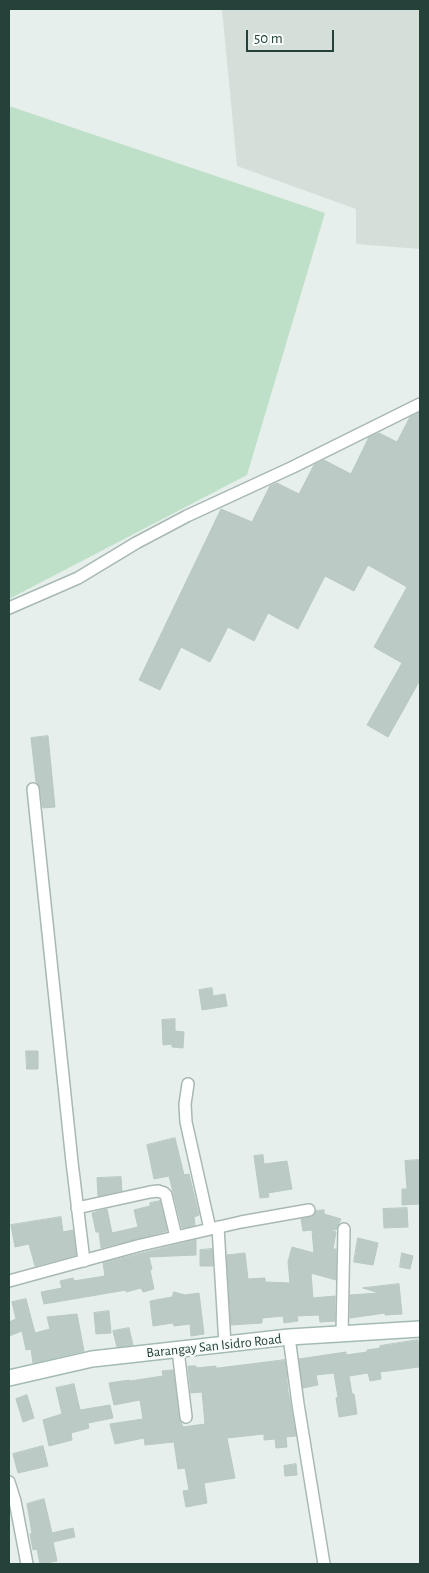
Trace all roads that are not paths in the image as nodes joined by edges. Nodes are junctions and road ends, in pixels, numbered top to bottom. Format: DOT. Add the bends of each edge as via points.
graph roads {
  1 [pos="420,404"];
  2 [pos="9,608"];
  3 [pos="34,789"];
  4 [pos="188,1084"];
  5 [pos="77,1208"];
  6 [pos="309,1210"];
  7 [pos="214,1228"];
  8 [pos="344,1228"];
  9 [pos="176,1236"];
  10 [pos="84,1261"];
  11 [pos="9,1281"];
  12 [pos="420,1329"];
  13 [pos="342,1334"];
  14 [pos="289,1338"];
  15 [pos="225,1345"];
  16 [pos="178,1350"];
  17 [pos="9,1378"];
  18 [pos="186,1417"];
  19 [pos="9,1482"];
  20 [pos="27,1564"];
  21 [pos="324,1564"];
  1 -- 2 [label="street" via="187,516 136,542 78,578"];
  3 -- 5 [label="street"];
  4 -- 7 [label="street" via="186,1122"];
  5 -- 9 [label="street" via="161,1191 166,1195"];
  5 -- 10 [label="street"];
  6 -- 7 [label="street"];
  7 -- 9 [label="street"];
  7 -- 15 [label="street"];
  8 -- 13 [label="street"];
  9 -- 10 [label="street"];
  10 -- 11 [label="street"];
  12 -- 13 [label="street, Barangay San Isidro Road"];
  13 -- 14 [label="street, Barangay San Isidro Road"];
  14 -- 15 [label="street, Barangay San Isidro Road"];
  14 -- 21 [label="street"];
  15 -- 16 [label="street, Barangay San Isidro Road"];
  16 -- 17 [label="street, Barangay San Isidro Road" via="92,1360"];
  16 -- 18 [label="street"];
  19 -- 20 [label="street"];
}
